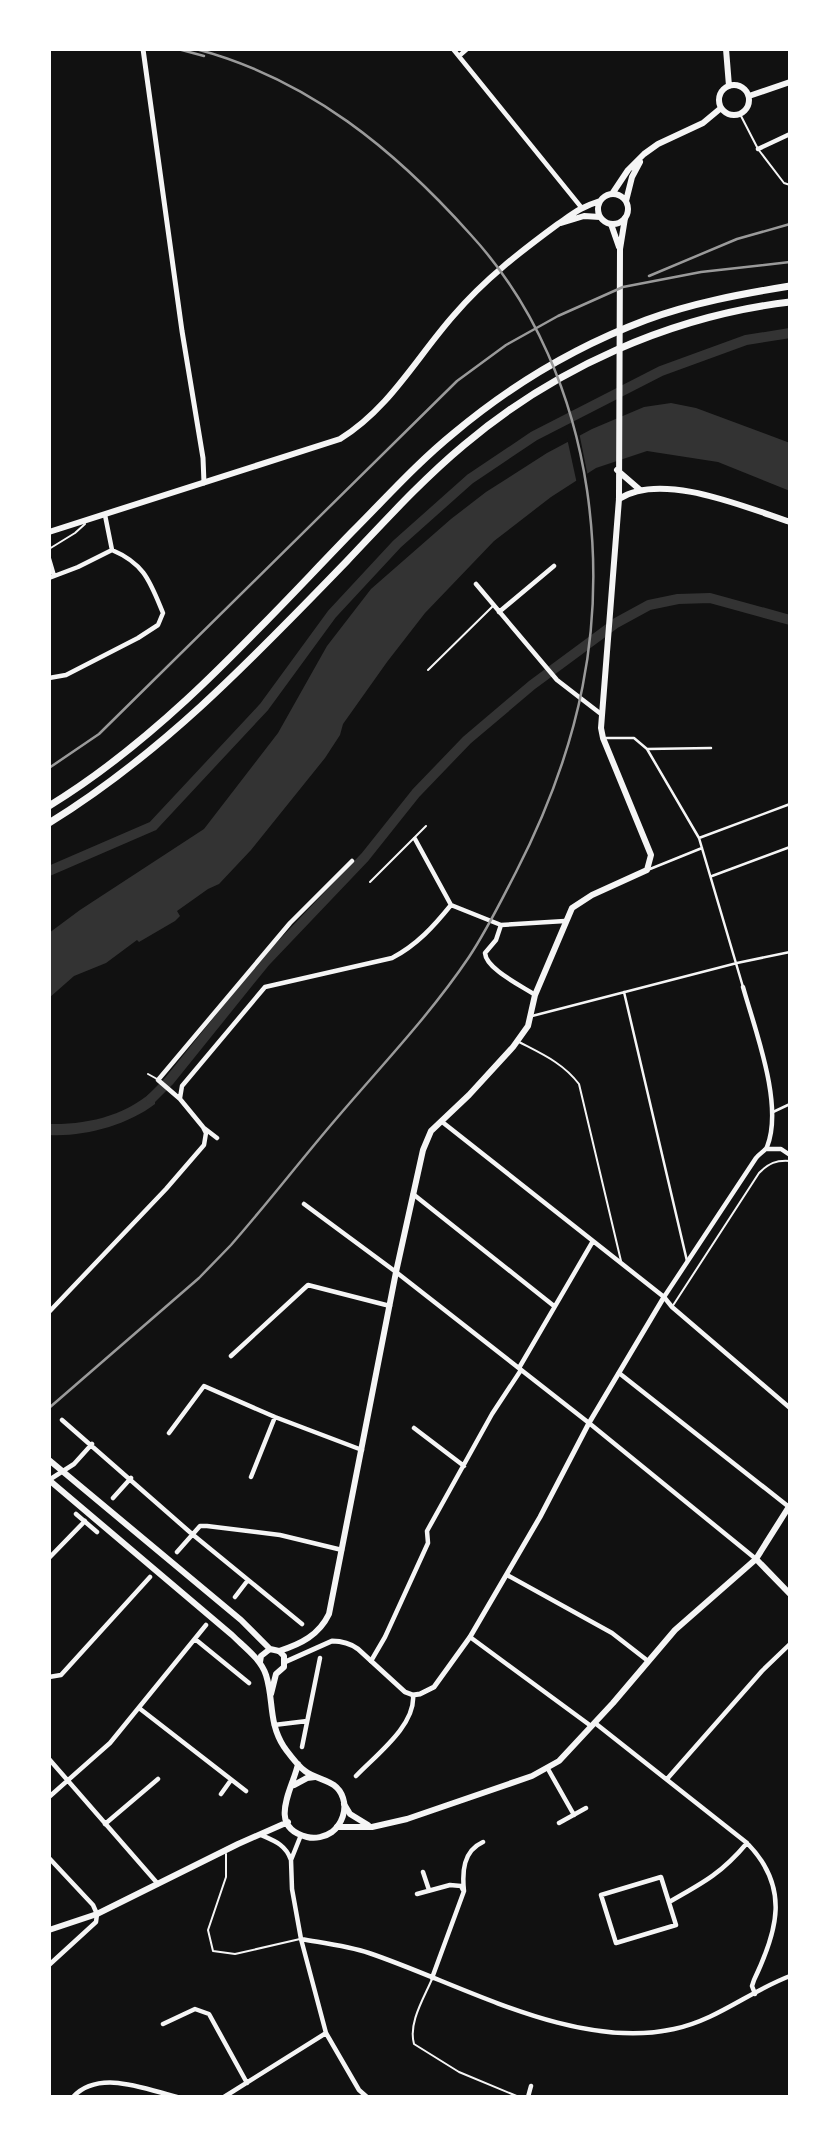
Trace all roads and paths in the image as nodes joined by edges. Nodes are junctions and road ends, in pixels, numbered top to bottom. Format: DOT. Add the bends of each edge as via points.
graph roads {
  1 [pos="143,49"];
  2 [pos="453,49"];
  3 [pos="467,49"];
  4 [pos="726,49"];
  5 [pos="459,56"];
  6 [pos="790,82"];
  7 [pos="729,86"];
  8 [pos="749,96"];
  9 [pos="721,108"];
  10 [pos="740,114"];
  11 [pos="790,134"];
  12 [pos="758,149"];
  13 [pos="644,155"];
  14 [pos="790,186"];
  15 [pos="612,194"];
  16 [pos="600,201"];
  17 [pos="626,202"];
  18 [pos="581,207"];
  19 [pos="600,217"];
  20 [pos="625,218"];
  21 [pos="559,224"];
  22 [pos="611,224"];
  23 [pos="620,249"];
  24 [pos="790,286"];
  25 [pos="790,302"];
  26 [pos="617,467"];
  27 [pos="204,483"];
  28 [pos="639,489"];
  29 [pos="619,499"];
  30 [pos="105,515"];
  31 [pos="91,519"];
  32 [pos="790,522"];
  33 [pos="49,532"];
  34 [pos="49,549"];
  35 [pos="112,550"];
  36 [pos="49,559"];
  37 [pos="554,566"];
  38 [pos="51,577"];
  39 [pos="476,584"];
  40 [pos="494,605"];
  41 [pos="499,612"];
  42 [pos="428,670"];
  43 [pos="49,678"];
  44 [pos="601,714"];
  45 [pos="603,738"];
  46 [pos="710,748"];
  47 [pos="647,749"];
  48 [pos="790,804"];
  49 [pos="49,806"];
  50 [pos="49,822"];
  51 [pos="426,826"];
  52 [pos="699,838"];
  53 [pos="415,839"];
  54 [pos="790,847"];
  55 [pos="702,848"];
  56 [pos="352,861"];
  57 [pos="647,870"];
  58 [pos="712,876"];
  59 [pos="370,883"];
  60 [pos="451,905"];
  61 [pos="565,920"];
  62 [pos="501,925"];
  63 [pos="790,952"];
  64 [pos="737,963"];
  65 [pos="743,987"];
  66 [pos="624,992"];
  67 [pos="535,995"];
  68 [pos="531,1016"];
  69 [pos="518,1041"];
  70 [pos="148,1074"];
  71 [pos="158,1080"];
  72 [pos="180,1098"];
  73 [pos="790,1104"];
  74 [pos="773,1112"];
  75 [pos="440,1121"];
  76 [pos="203,1127"];
  77 [pos="217,1138"];
  78 [pos="767,1149"];
  79 [pos="790,1155"];
  80 [pos="790,1161"];
  81 [pos="413,1194"];
  82 [pos="304,1204"];
  83 [pos="593,1241"];
  84 [pos="687,1261"];
  85 [pos="622,1264"];
  86 [pos="396,1272"];
  87 [pos="664,1297"];
  88 [pos="390,1306"];
  89 [pos="554,1306"];
  90 [pos="672,1307"];
  91 [pos="49,1312"];
  92 [pos="231,1356"];
  93 [pos="520,1369"];
  94 [pos="619,1373"];
  95 [pos="790,1408"];
  96 [pos="275,1417"];
  97 [pos="62,1420"];
  98 [pos="589,1423"];
  99 [pos="414,1428"];
  100 [pos="169,1433"];
  101 [pos="92,1444"];
  102 [pos="363,1450"];
  103 [pos="49,1460"];
  104 [pos="464,1466"];
  105 [pos="251,1477"];
  106 [pos="131,1478"];
  107 [pos="49,1480"];
  108 [pos="113,1498"];
  109 [pos="789,1506"];
  110 [pos="76,1514"];
  111 [pos="85,1521"];
  112 [pos="97,1532"];
  113 [pos="192,1534"];
  114 [pos="342,1550"];
  115 [pos="177,1552"];
  116 [pos="49,1558"];
  117 [pos="756,1559"];
  118 [pos="507,1575"];
  119 [pos="150,1577"];
  120 [pos="248,1580"];
  121 [pos="790,1594"];
  122 [pos="235,1597"];
  123 [pos="302,1624"];
  124 [pos="206,1625"];
  125 [pos="470,1637"];
  126 [pos="195,1639"];
  127 [pos="790,1644"];
  128 [pos="270,1649"];
  129 [pos="279,1651"];
  130 [pos="320,1658"];
  131 [pos="648,1661"];
  132 [pos="260,1662"];
  133 [pos="285,1662"];
  134 [pos="371,1662"];
  135 [pos="266,1672"];
  136 [pos="276,1674"];
  137 [pos="49,1676"];
  138 [pos="249,1683"];
  139 [pos="413,1695"];
  140 [pos="270,1700"];
  141 [pos="139,1708"];
  142 [pos="307,1721"];
  143 [pos="273,1725"];
  144 [pos="594,1725"];
  145 [pos="302,1746"];
  146 [pos="49,1759"];
  147 [pos="298,1764"];
  148 [pos="548,1769"];
  149 [pos="356,1776"];
  150 [pos="315,1777"];
  151 [pos="158,1779"];
  152 [pos="667,1779"];
  153 [pos="68,1780"];
  154 [pos="231,1780"];
  155 [pos="292,1786"];
  156 [pos="246,1791"];
  157 [pos="221,1794"];
  158 [pos="49,1797"];
  159 [pos="344,1804"];
  160 [pos="586,1808"];
  161 [pos="574,1815"];
  162 [pos="288,1822"];
  163 [pos="559,1823"];
  164 [pos="105,1824"];
  165 [pos="337,1827"];
  166 [pos="372,1827"];
  167 [pos="261,1835"];
  168 [pos="301,1835"];
  169 [pos="483,1842"];
  170 [pos="747,1843"];
  171 [pos="226,1850"];
  172 [pos="49,1858"];
  173 [pos="291,1860"];
  174 [pos="423,1872"];
  175 [pos="158,1884"];
  176 [pos="429,1889"];
  177 [pos="464,1891"];
  178 [pos="417,1894"];
  179 [pos="669,1902"];
  180 [pos="97,1914"];
  181 [pos="49,1930"];
  182 [pos="301,1939"];
  183 [pos="49,1965"];
  184 [pos="790,1976"];
  185 [pos="432,1978"];
  186 [pos="755,1994"];
  187 [pos="163,2024"];
  188 [pos="326,2033"];
  189 [pos="247,2084"];
  190 [pos="531,2086"];
  191 [pos="73,2097"];
  192 [pos="177,2097"];
  193 [pos="224,2097"];
  194 [pos="367,2097"];
  195 [pos="519,2097"];
  196 [pos="528,2097"];
  1 -- 27 [label="street"];
  2 -- 5 [label="street"];
  3 -- 5 [label="street"];
  4 -- 7 [label="main road"];
  5 -- 18 [label="street"];
  6 -- 8 [label="main road"];
  7 -- 8 [label="main road" via="740,86"];
  7 -- 9 [label="main road" via="721,93"];
  8 -- 10 [label="main road" via="748,106"];
  9 -- 10 [label="main road" via="729,115"];
  9 -- 13 [label="main road" via="704,123"];
  10 -- 12 [label="lane"];
  11 -- 12 [label="street"];
  12 -- 14 [label="lane"];
  13 -- 15 [label="main road"];
  13 -- 17 [label="main road"];
  15 -- 16 [label="main road"];
  15 -- 17 [label="main road"];
  16 -- 18 [label="main road"];
  16 -- 19 [label="main road"];
  17 -- 20 [label="main road"];
  18 -- 21 [label="main road"];
  19 -- 21 [label="main road" via="584,216"];
  19 -- 22 [label="main road"];
  20 -- 22 [label="main road"];
  20 -- 23 [label="main road"];
  21 -- 27 [label="main road" via="481,285 388,400 361,426 335,441"];
  22 -- 23 [label="main road"];
  23 -- 26 [label="main road"];
  24 -- 49 [label="highway" via="726,297 645,321 568,357 511,391 412,471 226,662 145,736"];
  25 -- 50 [label="highway" via="729,313 626,345 564,377 488,426 421,484 244,666 162,742 82,803"];
  26 -- 28 [label="main road"];
  26 -- 29 [label="main road"];
  27 -- 30 [label="main road"];
  28 -- 29 [label="main road"];
  28 -- 32 [label="main road" via="678,489"];
  29 -- 44 [label="main road"];
  30 -- 31 [label="main road"];
  30 -- 35 [label="street"];
  31 -- 33 [label="main road"];
  31 -- 34 [label="lane"];
  35 -- 38 [label="street"];
  35 -- 43 [label="street" via="143,570 162,619 138,638"];
  36 -- 38 [label="street"];
  37 -- 41 [label="street"];
  39 -- 40 [label="street"];
  40 -- 41 [label="street"];
  40 -- 42 [label="lane"];
  41 -- 44 [label="street" via="557,680"];
  44 -- 45 [label="main road"];
  45 -- 47 [label="street" via="634,738"];
  45 -- 57 [label="main road" via="651,855"];
  46 -- 47 [label="street"];
  47 -- 52 [label="street"];
  48 -- 52 [label="street"];
  51 -- 53 [label="lane"];
  52 -- 55 [label="street"];
  53 -- 59 [label="lane"];
  53 -- 60 [label="street"];
  54 -- 58 [label="street"];
  55 -- 57 [label="street"];
  55 -- 58 [label="street"];
  56 -- 71 [label="street" via="290,923"];
  57 -- 61 [label="main road" via="592,895 572,908"];
  58 -- 64 [label="street"];
  60 -- 62 [label="street"];
  60 -- 72 [label="street" via="427,933 392,957 265,987 182,1086"];
  61 -- 62 [label="street"];
  61 -- 67 [label="main road"];
  62 -- 67 [label="street" via="486,959"];
  63 -- 64 [label="street"];
  64 -- 65 [label="street"];
  64 -- 66 [label="street"];
  65 -- 74 [label="street"];
  66 -- 68 [label="street"];
  66 -- 84 [label="street"];
  67 -- 68 [label="main road"];
  68 -- 69 [label="main road"];
  69 -- 75 [label="main road"];
  69 -- 85 [label="lane" via="550,1058 579,1084"];
  70 -- 71 [label="lane"];
  71 -- 72 [label="street"];
  72 -- 76 [label="street"];
  73 -- 74 [label="street"];
  74 -- 78 [label="street"];
  75 -- 81 [label="main road" via="423,1150"];
  75 -- 83 [label="street"];
  76 -- 77 [label="street"];
  76 -- 91 [label="street" via="206,1139 199,1152"];
  78 -- 79 [label="street" via="781,1149"];
  78 -- 84 [label="street" via="756,1158"];
  80 -- 90 [label="lane" via="768,1164 759,1173"];
  81 -- 86 [label="main road"];
  81 -- 89 [label="street"];
  82 -- 86 [label="street"];
  83 -- 85 [label="street"];
  83 -- 89 [label="street"];
  84 -- 87 [label="street"];
  85 -- 87 [label="street"];
  86 -- 88 [label="main road"];
  86 -- 93 [label="street"];
  87 -- 90 [label="street"];
  87 -- 94 [label="street"];
  88 -- 92 [label="street" via="308,1284"];
  88 -- 102 [label="main road"];
  89 -- 93 [label="street"];
  90 -- 95 [label="street"];
  93 -- 98 [label="street"];
  93 -- 104 [label="street"];
  94 -- 98 [label="street"];
  94 -- 109 [label="street"];
  96 -- 100 [label="street" via="204,1386"];
  96 -- 102 [label="street"];
  96 -- 105 [label="street"];
  97 -- 101 [label="street"];
  98 -- 117 [label="street"];
  98 -- 118 [label="street"];
  99 -- 104 [label="street"];
  101 -- 106 [label="street"];
  101 -- 107 [label="street" via="74,1464"];
  102 -- 114 [label="main road"];
  103 -- 128 [label="main road"];
  104 -- 134 [label="street" via="427,1531 428,1543"];
  106 -- 108 [label="street"];
  106 -- 113 [label="street"];
  107 -- 132 [label="main road"];
  109 -- 117 [label="main road"];
  110 -- 111 [label="street"];
  111 -- 112 [label="street"];
  111 -- 116 [label="street"];
  113 -- 114 [label="street" via="207,1526 280,1535"];
  113 -- 115 [label="street"];
  113 -- 120 [label="street"];
  114 -- 129 [label="main road" via="324,1624 303,1642"];
  117 -- 121 [label="main road"];
  117 -- 131 [label="main road" via="675,1630"];
  118 -- 125 [label="street"];
  118 -- 131 [label="street" via="612,1633"];
  119 -- 137 [label="street" via="61,1675"];
  120 -- 122 [label="street"];
  120 -- 123 [label="street"];
  124 -- 126 [label="street"];
  125 -- 139 [label="street" via="434,1687"];
  125 -- 144 [label="street"];
  126 -- 138 [label="street"];
  126 -- 141 [label="street"];
  127 -- 152 [label="street"];
  128 -- 129 [label="main road"];
  128 -- 132 [label="main road"];
  129 -- 133 [label="main road"];
  130 -- 142 [label="street"];
  131 -- 144 [label="main road"];
  132 -- 135 [label="main road"];
  133 -- 134 [label="street" via="332,1641 351,1644"];
  133 -- 136 [label="main road"];
  134 -- 139 [label="street" via="398,1688"];
  135 -- 136 [label="main road"];
  135 -- 140 [label="main road"];
  136 -- 140 [label="main road"];
  139 -- 149 [label="street" via="406,1723"];
  140 -- 143 [label="main road"];
  141 -- 153 [label="street" via="110,1743"];
  141 -- 154 [label="street"];
  142 -- 143 [label="street"];
  142 -- 145 [label="street"];
  143 -- 147 [label="main road"];
  144 -- 148 [label="main road"];
  144 -- 152 [label="street"];
  146 -- 153 [label="street"];
  147 -- 150 [label="main road"];
  147 -- 155 [label="main road"];
  148 -- 161 [label="street"];
  148 -- 166 [label="main road"];
  150 -- 155 [label="main road"];
  150 -- 159 [label="main road" via="336,1786"];
  151 -- 164 [label="street"];
  152 -- 170 [label="street"];
  153 -- 158 [label="street"];
  153 -- 164 [label="street"];
  154 -- 156 [label="street"];
  154 -- 157 [label="street"];
  155 -- 162 [label="main road" via="284,1800"];
  159 -- 165 [label="main road"];
  159 -- 166 [label="main road" via="355,1819"];
  160 -- 161 [label="street"];
  161 -- 163 [label="street"];
  162 -- 167 [label="main road"];
  162 -- 168 [label="main road"];
  164 -- 175 [label="street"];
  165 -- 166 [label="main road"];
  165 -- 168 [label="main road" via="319,1837"];
  167 -- 171 [label="main road"];
  167 -- 173 [label="street" via="282,1845"];
  168 -- 173 [label="street"];
  169 -- 177 [label="street" via="465,1863"];
  170 -- 179 [label="street" via="710,1880"];
  170 -- 186 [label="street" via="765,1865 775,1896 773,1936 752,1986"];
  171 -- 175 [label="main road"];
  171 -- 182 [label="lane" via="226,1877 208,1930 213,1951 235,1954"];
  172 -- 180 [label="street"];
  173 -- 182 [label="street"];
  174 -- 176 [label="street"];
  175 -- 180 [label="main road"];
  176 -- 177 [label="street" via="450,1885"];
  176 -- 178 [label="street"];
  177 -- 185 [label="street"];
  179 -- 179 [label="street" via="662,1877 601,1895 616,1943 676,1925"];
  180 -- 181 [label="main road"];
  180 -- 183 [label="street" via="96,1922"];
  182 -- 185 [label="street" via="366,1952"];
  182 -- 188 [label="street"];
  184 -- 186 [label="street"];
  185 -- 186 [label="street" via="556,2022 634,2033 675,2029"];
  185 -- 195 [label="lane" via="416,2019 414,2044 459,2072"];
  187 -- 189 [label="street" via="195,2009 209,2014"];
  188 -- 189 [label="street"];
  188 -- 194 [label="street"];
  189 -- 193 [label="street"];
  190 -- 196 [label="street"];
  191 -- 192 [label="street" via="92,2084 105,2082"];
}
